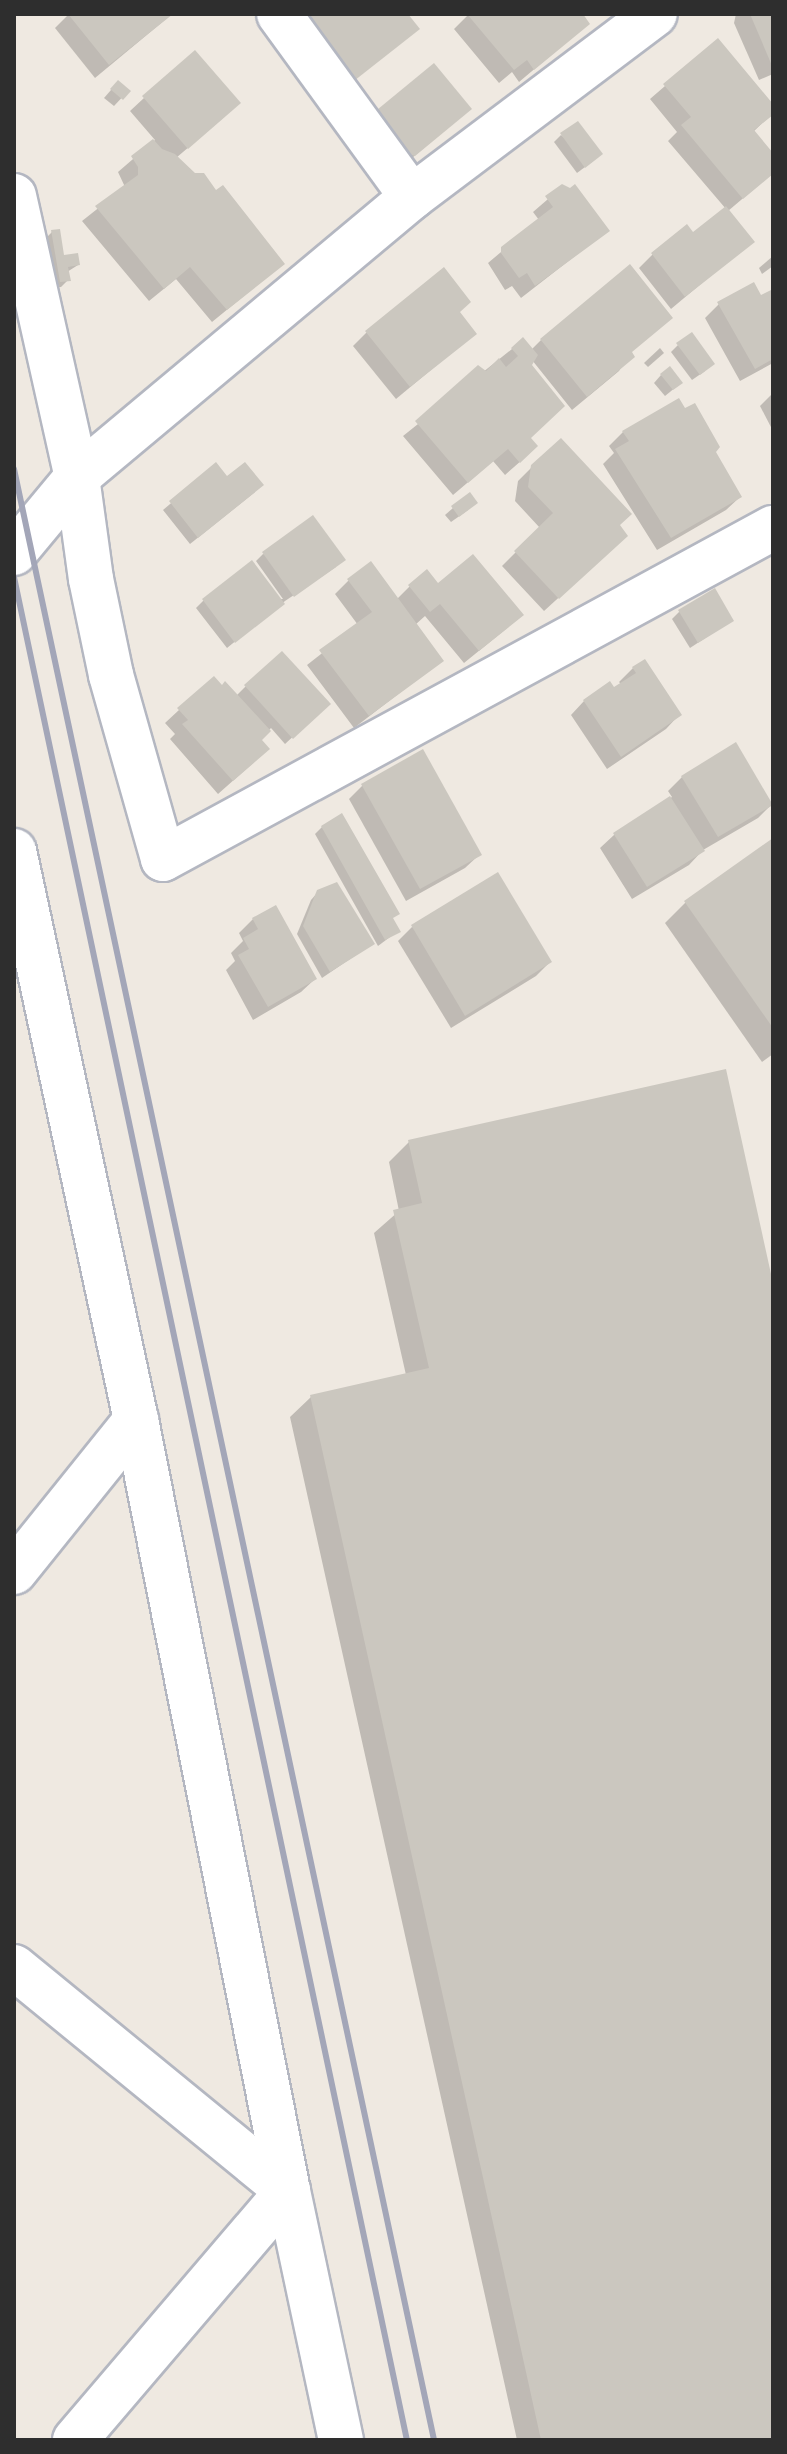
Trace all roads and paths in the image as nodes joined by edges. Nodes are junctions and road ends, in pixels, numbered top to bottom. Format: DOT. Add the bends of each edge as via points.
graph roads {
  1 [pos="279,14"];
  2 [pos="655,14"];
  3 [pos="14,196"];
  4 [pos="412,197"];
  5 [pos="77,477"];
  6 [pos="773,528"];
  7 [pos="14,553"];
  8 [pos="14,851"];
  9 [pos="136,1420"];
  10 [pos="14,1572"];
  11 [pos="14,1967"];
  12 [pos="288,2191"];
  13 [pos="75,2440"];
  14 [pos="341,2440"];
  1 -- 4 [label="street"];
  2 -- 4 [label="street"];
  3 -- 5 [label="street"];
  4 -- 5 [label="street"];
  5 -- 6 [label="street" via="111,675 163,859"];
  5 -- 7 [label="street"];
  8 -- 9 [label="street"];
  9 -- 10 [label="street"];
  9 -- 12 [label="street"];
  11 -- 12 [label="street"];
  12 -- 13 [label="street"];
  12 -- 14 [label="street"];
}
